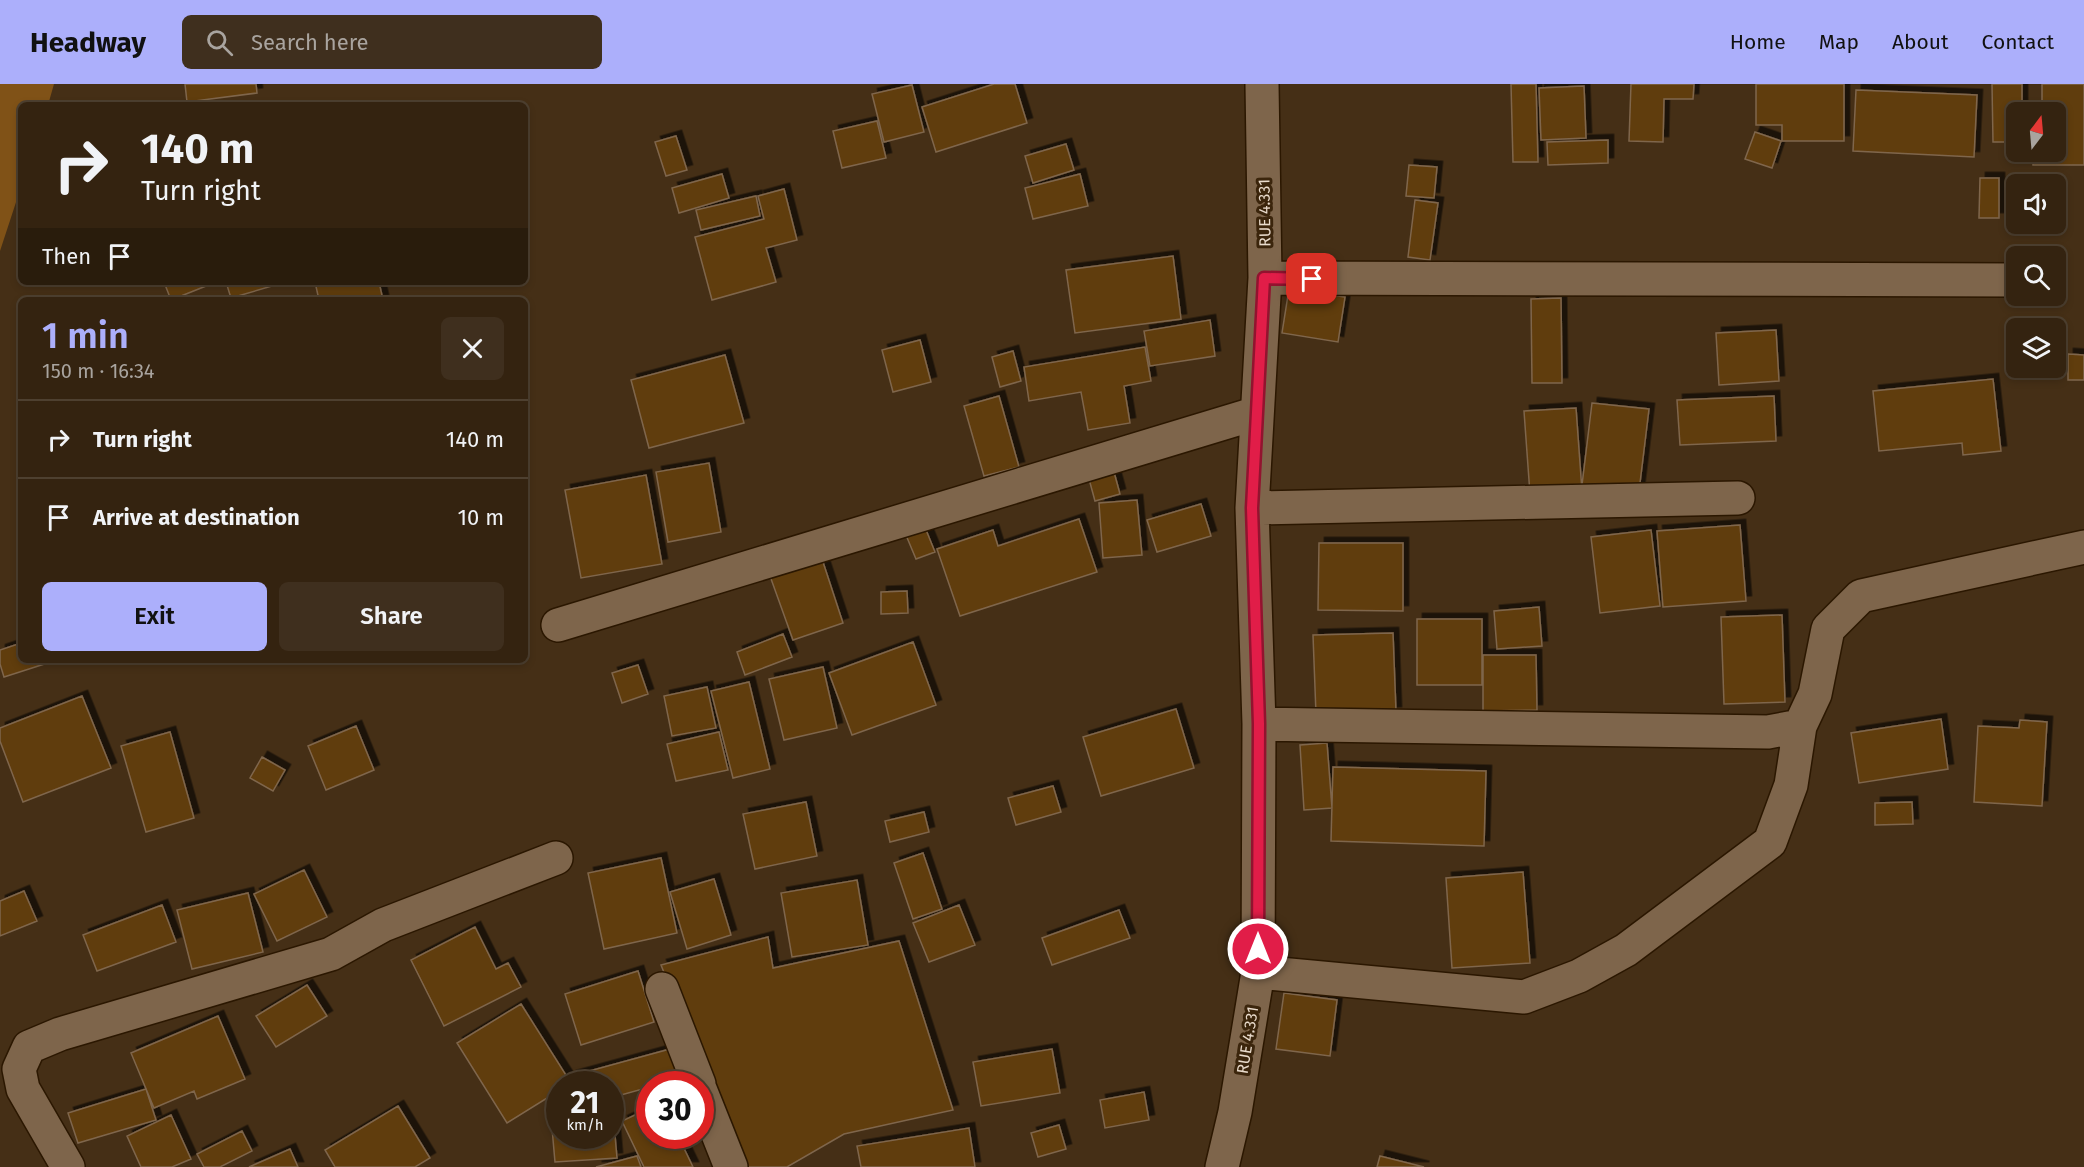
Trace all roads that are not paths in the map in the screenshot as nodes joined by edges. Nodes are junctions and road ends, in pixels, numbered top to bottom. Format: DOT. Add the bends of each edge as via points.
graph roads {
  1 [pos="1262,84"];
  2 [pos="1264,278"];
  3 [pos="2006,280"];
  4 [pos="1257,412"];
  5 [pos="1738,498"];
  6 [pos="1252,508"];
  7 [pos="2084,547"];
  8 [pos="558,625"];
  9 [pos="1259,724"];
  10 [pos="1800,726"];
  11 [pos="556,858"];
  12 [pos="1258,972"];
  13 [pos="662,989"];
  14 [pos="694,1071"];
  15 [pos="714,1124"];
  16 [pos="68,1167"];
  17 [pos="731,1167"];
  18 [pos="1222,1167"];
  1 -- 2 [label="street, RUE 4.331"];
  2 -- 3 [label="street"];
  2 -- 4 [label="street, RUE 4.331"];
  4 -- 6 [label="street, RUE 4.331"];
  4 -- 8 [label="street"];
  5 -- 6 [label="street"];
  6 -- 9 [label="street, RUE 4.331"];
  7 -- 10 [label="street" via="1862,596 1828,628 1815,694"];
  9 -- 10 [label="street" via="1768,732"];
  9 -- 12 [label="street, RUE 4.331"];
  10 -- 12 [label="street" via="1791,785 1770,842 1626,950 1579,976 1524,997"];
  11 -- 16 [label="street" via="383,925 331,954 60,1034 29,1047 19,1069 23,1089"];
  12 -- 18 [label="street, RUE 4.331"];
  13 -- 14 [label="street"];
  15 -- 17 [label="street"];
}
